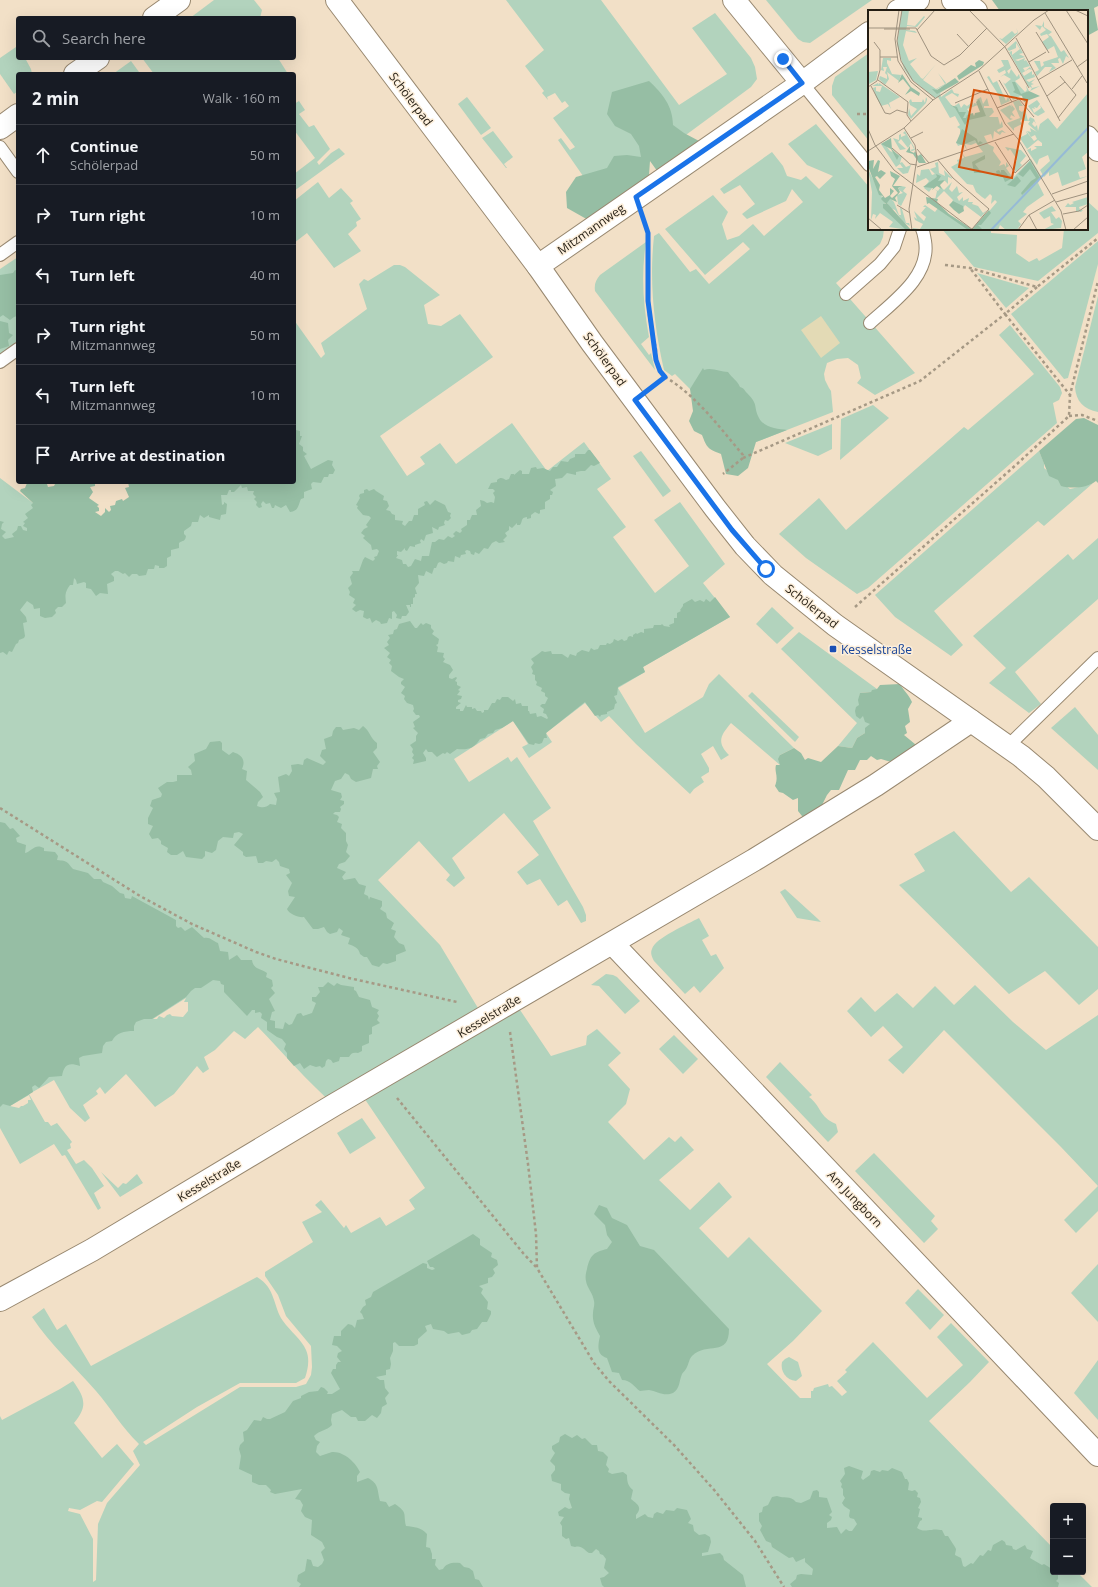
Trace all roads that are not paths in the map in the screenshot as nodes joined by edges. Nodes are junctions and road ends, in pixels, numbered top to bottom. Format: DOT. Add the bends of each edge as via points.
graph roads {
  1 [pos="179,0"];
  2 [pos="337,0"];
  3 [pos="734,0"];
  4 [pos="918,0"];
  5 [pos="953,0"];
  6 [pos="900,10"];
  7 [pos="975,10"];
  8 [pos="157,16"];
  9 [pos="868,34"];
  10 [pos="95,60"];
  11 [pos="78,72"];
  12 [pos="802,83"];
  13 [pos="16,116"];
  14 [pos="0,128"];
  15 [pos="1088,138"];
  16 [pos="0,148"];
  17 [pos="1098,150"];
  18 [pos="868,164"];
  19 [pos="16,169"];
  20 [pos="900,230"];
  21 [pos="923,230"];
  22 [pos="16,243"];
  23 [pos="0,255"];
  24 [pos="538,266"];
  25 [pos="846,294"];
  26 [pos="870,322"];
  27 [pos="16,350"];
  28 [pos="0,362"];
  29 [pos="1098,658"];
  30 [pos="971,721"];
  31 [pos="1008,746"];
  32 [pos="1098,829"];
  33 [pos="613,944"];
  34 [pos="0,1300"];
  35 [pos="1098,1455"];
  1 -- 8 [label="street"];
  2 -- 24 [label="street, Schölerpad"];
  3 -- 12 [label="street"];
  4 -- 6 [label="street"];
  5 -- 7 [label="street"];
  9 -- 12 [label="street, Mitzmannweg"];
  10 -- 11 [label="street"];
  12 -- 18 [label="lane"];
  12 -- 24 [label="street, Mitzmannweg"];
  13 -- 14 [label="street"];
  15 -- 17 [label="street"];
  16 -- 19 [label="lane"];
  20 -- 25 [label="lane" via="894,247 880,264"];
  21 -- 26 [label="lane" via="926,246 925,262 915,279 900,296"];
  22 -- 23 [label="lane"];
  24 -- 30 [label="street, Schölerpad" via="702,492 759,562 835,625"];
  27 -- 28 [label="lane"];
  29 -- 31 [label="lane"];
  30 -- 31 [label="street, Schölerpad"];
  30 -- 33 [label="street, Kesselstraße" via="870,788"];
  31 -- 32 [label="street, Schölerpad" via="1046,777"];
  33 -- 34 [label="street, Kesselstraße" via="92,1250"];
  33 -- 35 [label="street, Am Jungborn"];
}
